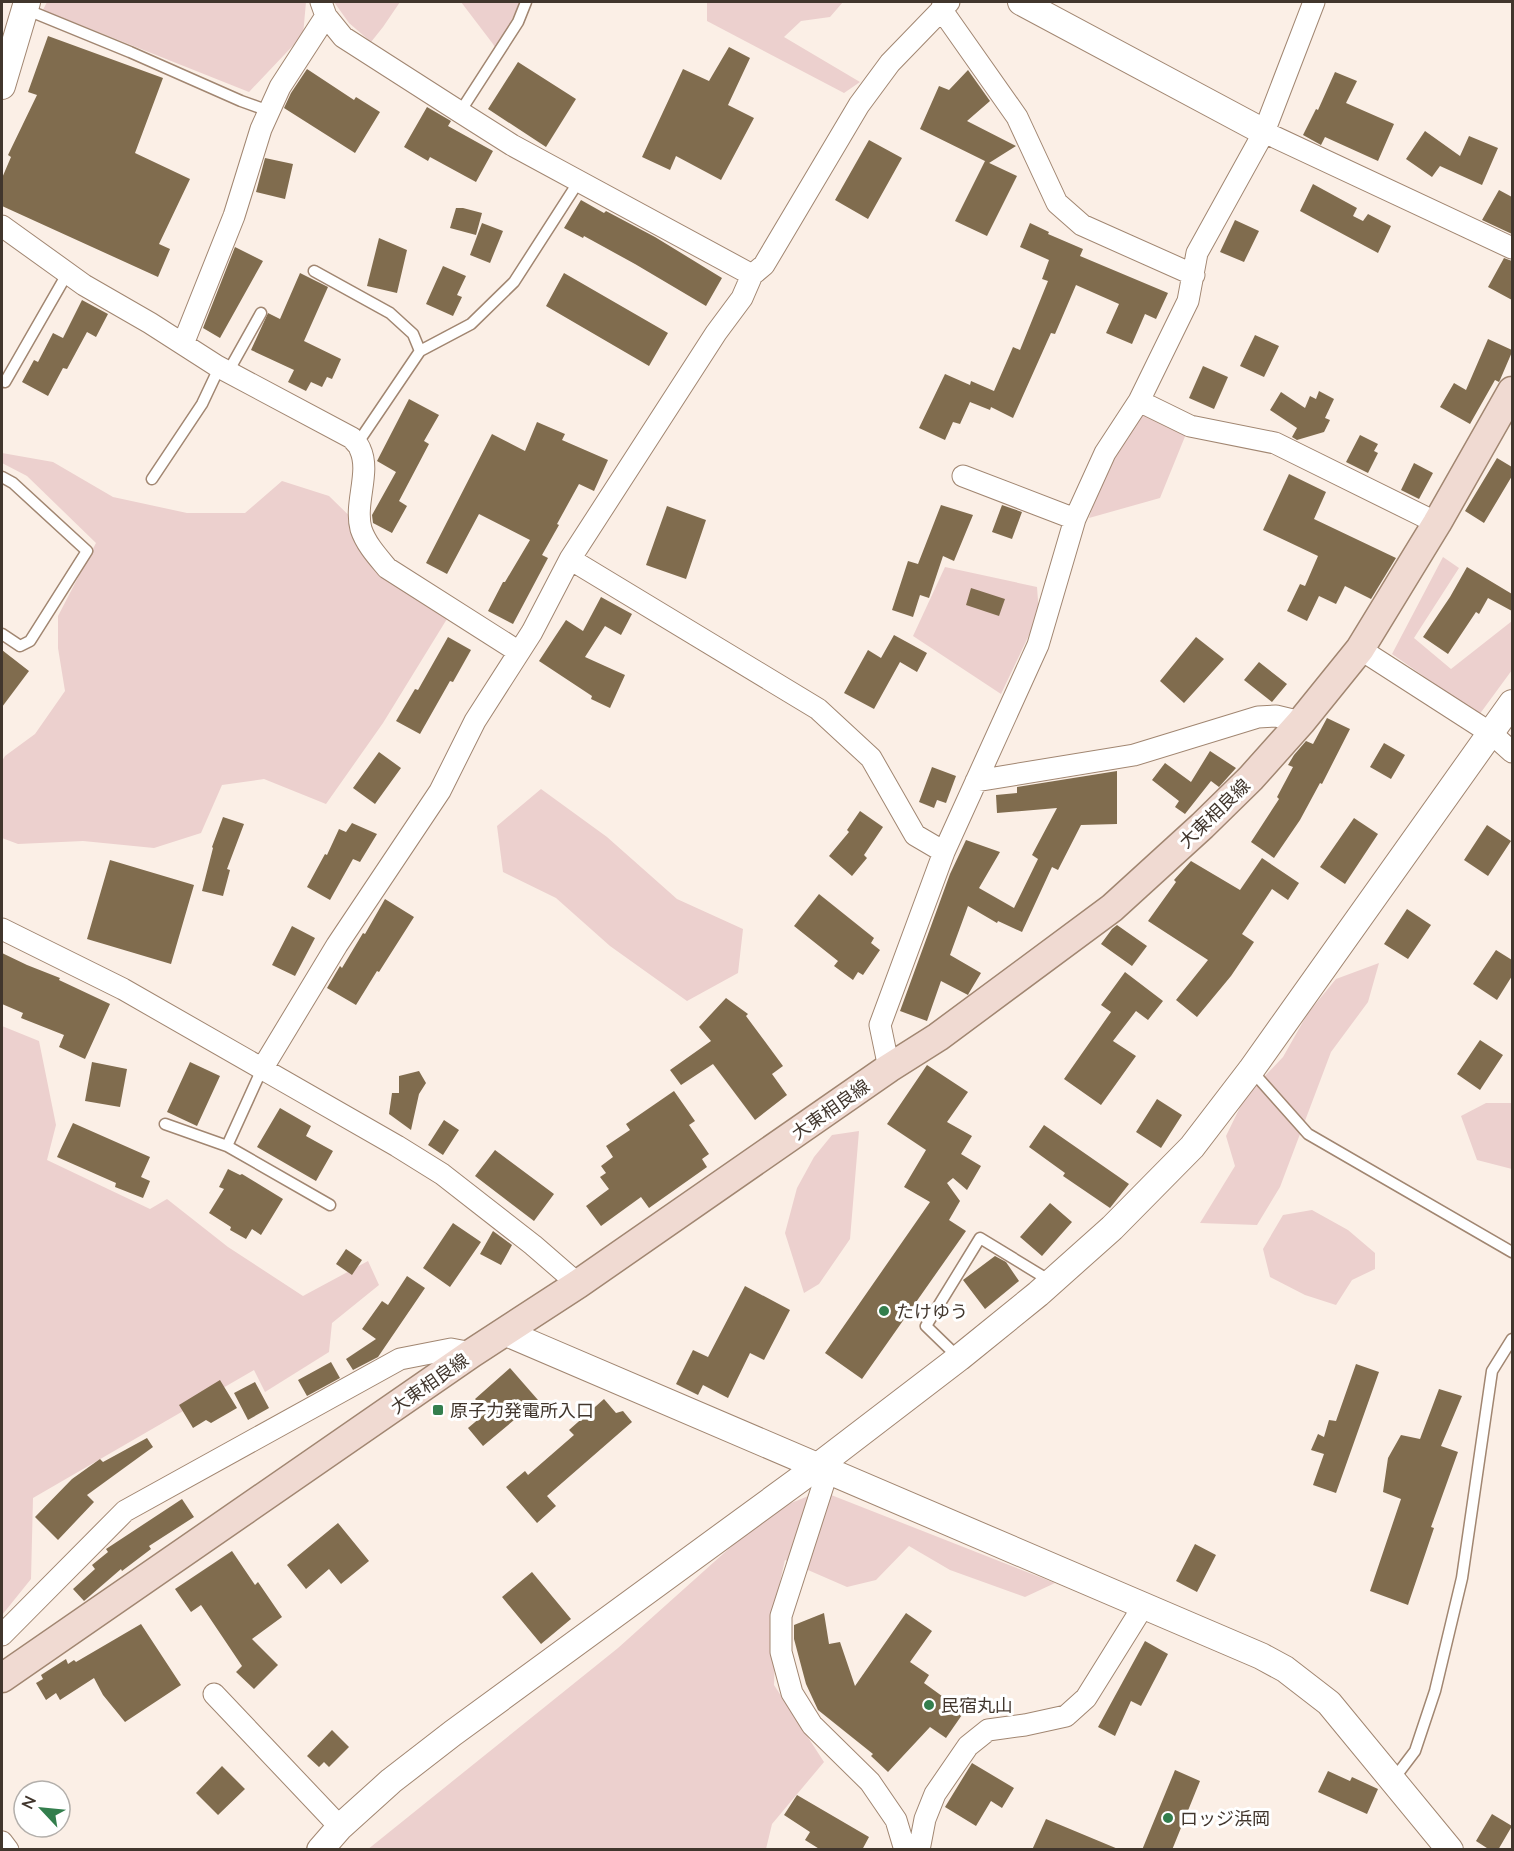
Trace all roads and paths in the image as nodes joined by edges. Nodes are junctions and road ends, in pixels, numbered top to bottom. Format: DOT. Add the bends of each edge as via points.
graph roads {
  1 [pos="526,2"];
  2 [pos="1021,2"];
  3 [pos="1314,2"];
  4 [pos="26,5"];
  5 [pos="945,5"];
  6 [pos="323,9"];
  7 [pos="2,86"];
  8 [pos="270,111"];
  9 [pos="460,112"];
  10 [pos="1264,132"];
  11 [pos="579,181"];
  12 [pos="2,226"];
  13 [pos="1512,248"];
  14 [pos="314,271"];
  15 [pos="67,274"];
  16 [pos="1194,274"];
  17 [pos="752,275"];
  18 [pos="261,313"];
  19 [pos="183,344"];
  20 [pos="420,351"];
  21 [pos="224,370"];
  22 [pos="6,382"];
  23 [pos="1512,391"];
  24 [pos="1139,401"];
  25 [pos="357,444"];
  26 [pos="963,476"];
  27 [pos="2,477"];
  28 [pos="152,479"];
  29 [pos="1076,519"];
  30 [pos="1437,523"];
  31 [pos="570,559"];
  32 [pos="2,634"];
  33 [pos="1360,649"];
  34 [pos="519,652"];
  35 [pos="1512,703"];
  36 [pos="1301,722"];
  37 [pos="1491,734"];
  38 [pos="1512,752"];
  39 [pos="976,781"];
  40 [pos="944,852"];
  41 [pos="2,929"];
  42 [pos="262,1068"];
  43 [pos="889,1068"];
  44 [pos="1251,1070"];
  45 [pos="165,1124"];
  46 [pos="226,1146"];
  47 [pos="330,1205"];
  48 [pos="1512,1252"];
  49 [pos="1052,1282"];
  50 [pos="578,1284"];
  51 [pos="504,1332"];
  52 [pos="1512,1339"];
  53 [pos="472,1353"];
  54 [pos="959,1358"];
  55 [pos="823,1468"];
  56 [pos="1144,1605"];
  57 [pos="2,1635"];
  58 [pos="2,1678"];
  59 [pos="214,1694"];
  60 [pos="1393,1780"];
  61 [pos="340,1827"];
  62 [pos="2,1842"];
  63 [pos="8,1850"];
  64 [pos="320,1850"];
  65 [pos="905,1850"];
  66 [pos="919,1850"];
  67 [pos="1450,1850"];
  1 -- 9 [label="lane" via="518,22"];
  2 -- 10 [label="street"];
  3 -- 10 [label="street"];
  4 -- 7 [label="street"];
  4 -- 8 [label="lane" via="241,102"];
  5 -- 16 [label="street" via="1017,117 1058,203 1082,225"];
  5 -- 17 [label="street" via="890,63 860,105 764,265"];
  6 -- 8 [label="street"];
  6 -- 9 [label="street" via="343,38"];
  8 -- 19 [label="street" via="234,216"];
  9 -- 11 [label="street"];
  10 -- 13 [label="street"];
  10 -- 16 [label="street" via="1197,253"];
  11 -- 17 [label="street"];
  11 -- 20 [label="lane" via="514,282 471,324"];
  12 -- 15 [label="street"];
  14 -- 20 [label="lane" via="390,313 413,333"];
  15 -- 19 [label="street"];
  15 -- 22 [label="lane"];
  16 -- 24 [label="street" via="1188,301"];
  17 -- 31 [label="street" via="742,298"];
  18 -- 21 [label="lane"];
  19 -- 21 [label="street"];
  20 -- 25 [label="lane"];
  21 -- 25 [label="street"];
  21 -- 28 [label="lane"];
  23 -- 30 [label="main road, 大東相良線"];
  24 -- 29 [label="street" via="1105,453"];
  24 -- 30 [label="street" via="1190,426 1275,442"];
  25 -- 34 [label="street" via="364,464 359,512 370,549 387,568"];
  26 -- 29 [label="street"];
  27 -- 32 [label="lane" via="87,552 30,640 20,646"];
  29 -- 39 [label="street" via="1038,645"];
  30 -- 33 [label="main road, 大東相良線"];
  31 -- 34 [label="street"];
  31 -- 40 [label="street" via="818,709 871,758 915,835"];
  33 -- 36 [label="main road, 大東相良線"];
  33 -- 37 [label="street"];
  34 -- 42 [label="street" via="475,721 440,791 337,945"];
  35 -- 37 [label="street"];
  36 -- 39 [label="street" via="1276,716 1258,717 1134,754"];
  36 -- 43 [label="main road, 大東相良線" via="1251,778 1112,908 938,1037"];
  37 -- 38 [label="street"];
  37 -- 44 [label="street"];
  39 -- 40 [label="street"];
  40 -- 43 [label="street" via="880,1025"];
  41 -- 42 [label="street" via="123,989"];
  42 -- 46 [label="lane"];
  42 -- 50 [label="street" via="442,1174"];
  43 -- 50 [label="main road, 大東相良線"];
  44 -- 48 [label="lane" via="1308,1134"];
  44 -- 49 [label="street" via="1192,1147"];
  45 -- 46 [label="lane"];
  46 -- 47 [label="lane"];
  49 -- 54 [label="street"];
  49 -- 54 [label="lane" via="980,1238 926,1326"];
  50 -- 51 [label="main road, 大東相良線"];
  51 -- 53 [label="main road, 大東相良線"];
  51 -- 55 [label="street"];
  52 -- 60 [label="lane" via="1492,1371 1462,1578 1435,1691 1415,1751"];
  53 -- 57 [label="street" via="451,1349 400,1359 125,1510"];
  53 -- 58 [label="main road, 大東相良線"];
  54 -- 55 [label="street"];
  55 -- 56 [label="street"];
  55 -- 61 [label="street" via="453,1733"];
  55 -- 65 [label="street" via="781,1616 781,1653 792,1693 812,1725 870,1782 896,1820"];
  56 -- 60 [label="street" via="1285,1669 1329,1703"];
  56 -- 66 [label="street" via="1086,1698 1066,1716 988,1730 968,1746 934,1794"];
  59 -- 61 [label="street"];
  60 -- 67 [label="street"];
  61 -- 64 [label="street"];
  62 -- 63 [label="street"];
}
